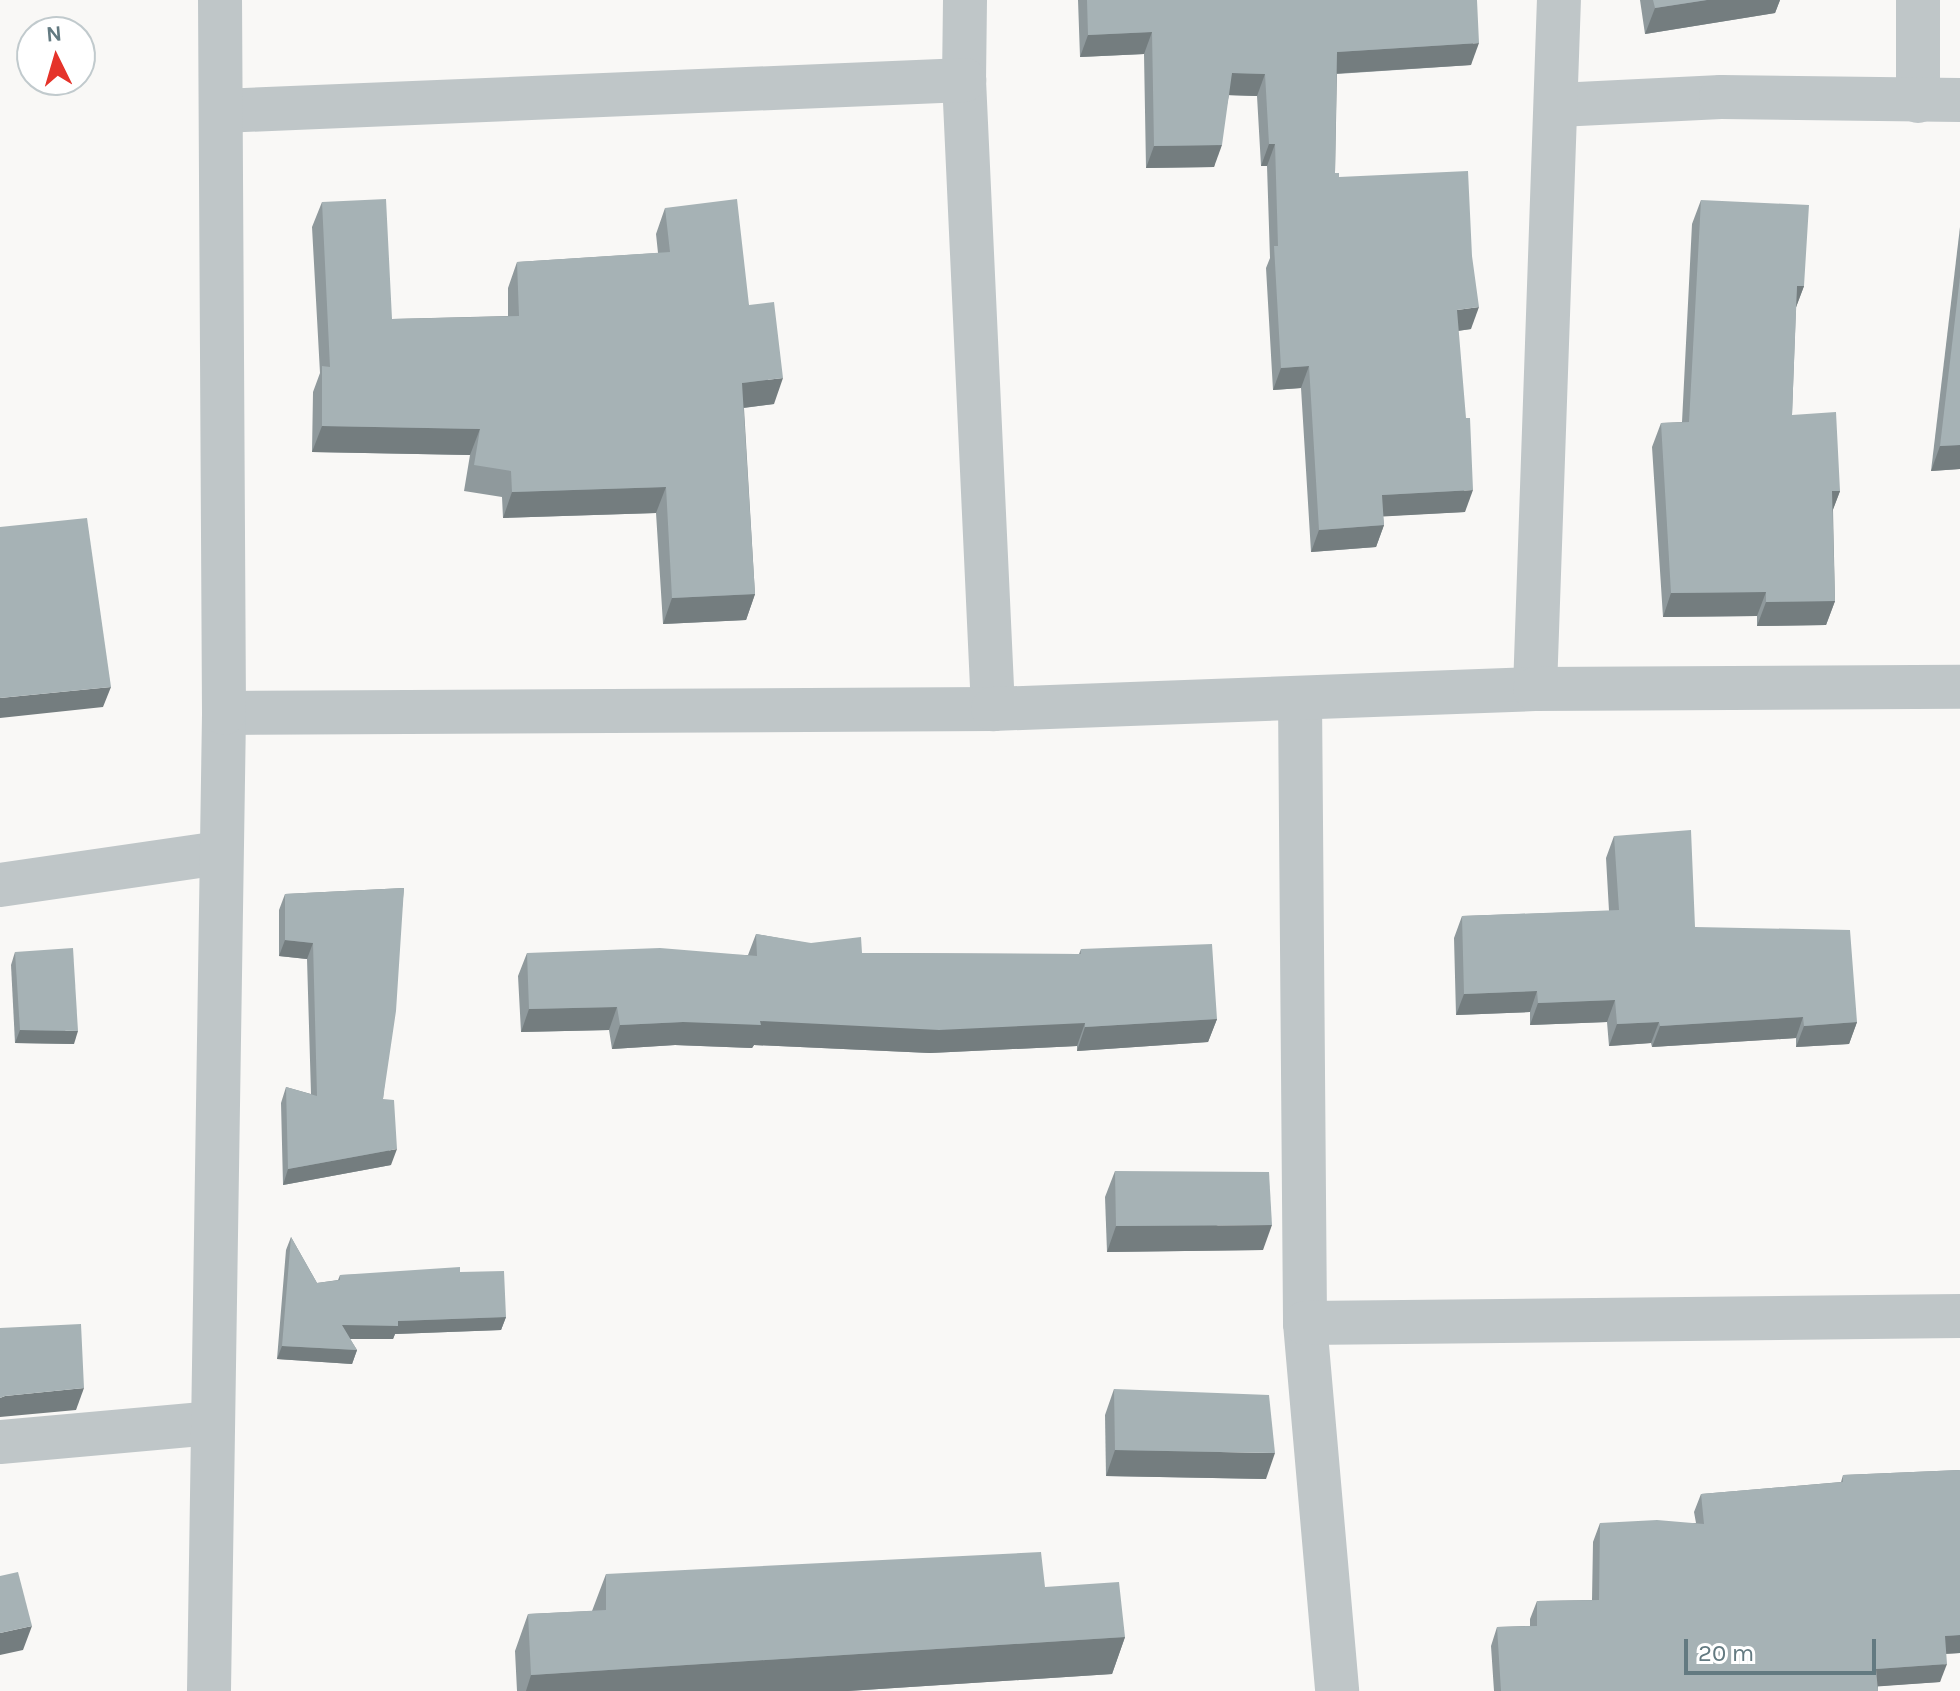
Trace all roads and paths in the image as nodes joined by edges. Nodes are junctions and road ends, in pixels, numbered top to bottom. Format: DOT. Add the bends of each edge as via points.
graph roads {
  1 [pos="220,0"];
  2 [pos="965,0"];
  3 [pos="1559,0"];
  4 [pos="1918,0"];
  5 [pos="964,80"];
  6 [pos="1939,101"];
  7 [pos="1558,105"];
  8 [pos="221,111"];
  9 [pos="1960,687"];
  10 [pos="1535,689"];
  11 [pos="1300,698"];
  12 [pos="993,709"];
  13 [pos="224,713"];
  14 [pos="220,853"];
  15 [pos="0,885"];
  16 [pos="1960,1316"];
  17 [pos="1305,1323"];
  18 [pos="211,1423"];
  19 [pos="0,1442"];
  20 [pos="209,1691"];
  21 [pos="1337,1691"];
  1 -- 8 [label="street"];
  2 -- 5 [label="street"];
  3 -- 7 [label="street"];
  4 -- 6 [label="street"];
  5 -- 8 [label="street"];
  5 -- 12 [label="street"];
  6 -- 7 [label="street" via="1721,97"];
  7 -- 10 [label="street"];
  8 -- 13 [label="street"];
  9 -- 10 [label="street"];
  10 -- 11 [label="street"];
  11 -- 12 [label="street"];
  11 -- 17 [label="street"];
  12 -- 13 [label="street"];
  13 -- 14 [label="street"];
  14 -- 15 [label="street"];
  14 -- 18 [label="street"];
  16 -- 17 [label="street"];
  17 -- 21 [label="street"];
  18 -- 19 [label="street"];
  18 -- 20 [label="street"];
}
